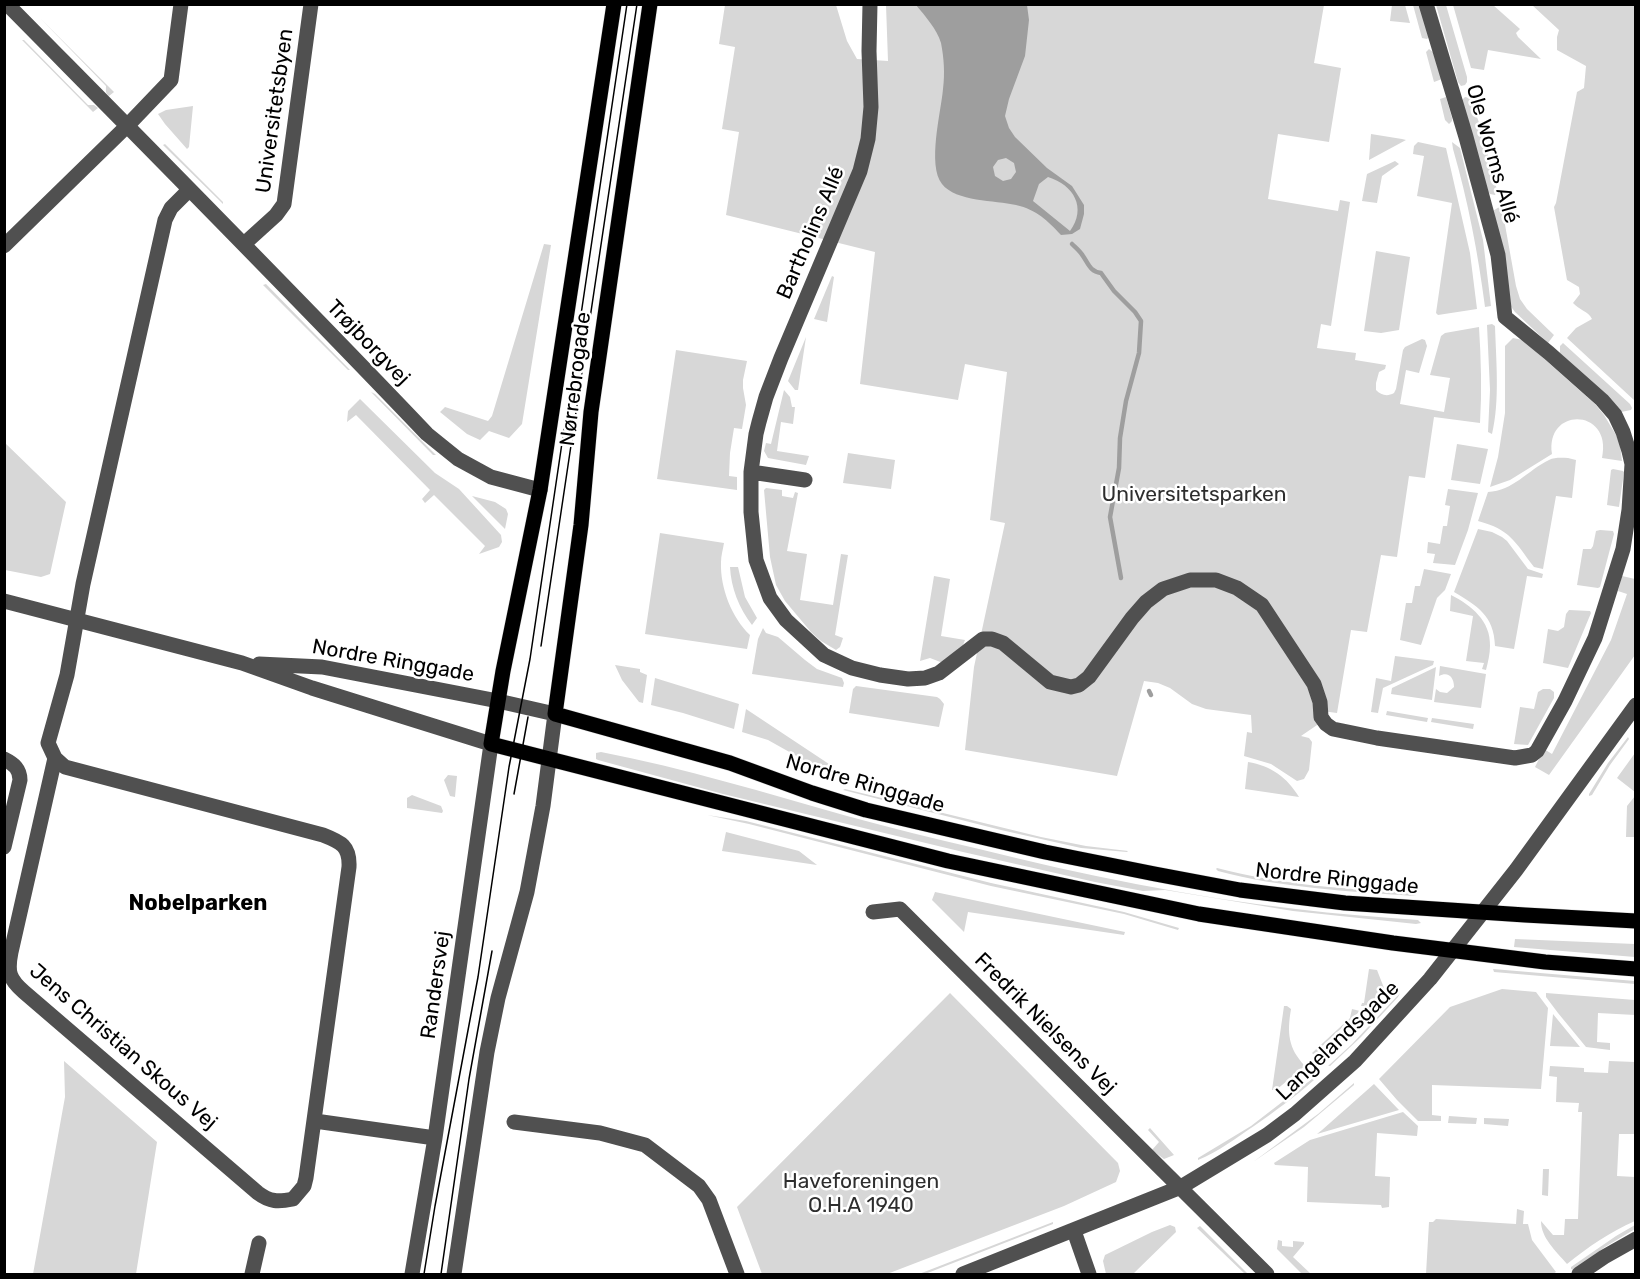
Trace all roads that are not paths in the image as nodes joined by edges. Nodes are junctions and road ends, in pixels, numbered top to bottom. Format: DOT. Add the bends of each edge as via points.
graph roads {
  1 [pos="7,4"];
  2 [pos="181,4"];
  3 [pos="312,4"];
  4 [pos="614,4"];
  5 [pos="650,4"];
  6 [pos="870,4"];
  7 [pos="1426,4"];
  8 [pos="126,126"];
  9 [pos="189,190"];
  10 [pos="244,244"];
  11 [pos="4,246"];
  12 [pos="751,472"];
  13 [pos="805,480"];
  14 [pos="540,490"];
  15 [pos="1629,550"];
  16 [pos="4,601"];
  17 [pos="77,619"];
  18 [pos="242,663"];
  19 [pos="498,701"];
  20 [pos="1635,705"];
  21 [pos="555,714"];
  22 [pos="491,744"];
  23 [pos="55,758"];
  24 [pos="4,759"];
  25 [pos="549,759"];
  26 [pos="4,847"];
  27 [pos="873,912"];
  28 [pos="1484,912"];
  29 [pos="1635,921"];
  30 [pos="1453,951"];
  31 [pos="1635,969"];
  32 [pos="315,1121"];
  33 [pos="514,1122"];
  34 [pos="435,1138"];
  35 [pos="1181,1188"];
  36 [pos="1074,1231"];
  37 [pos="1635,1239"];
  38 [pos="259,1243"];
  39 [pos="252,1275"];
  40 [pos="412,1275"];
  41 [pos="454,1275"];
  42 [pos="736,1275"];
  43 [pos="963,1275"];
  44 [pos="1089,1275"];
  45 [pos="1267,1275"];
  46 [pos="1579,1275"];
  1 -- 8 [label="street, Trøjborgvej"];
  2 -- 8 [label="street" via="171,80"];
  3 -- 10 [label="street, Universitetsbyen" via="284,204"];
  4 -- 14 [label="main road, Nørrebrogade"];
  5 -- 21 [label="main road, Nørrebrogade" via="591,412 581,525"];
  6 -- 12 [label="street, Bartholins Allé" via="868,140 860,171 766,397"];
  7 -- 15 [label="street, Ole Worms Allé" via="1498,255 1505,317 1615,415 1632,464"];
  8 -- 9 [label="street, Trøjborgvej"];
  8 -- 11 [label="street"];
  9 -- 10 [label="street, Trøjborgvej"];
  9 -- 17 [label="street" via="165,220"];
  10 -- 14 [label="street, Trøjborgvej" via="442,447 491,477"];
  12 -- 13 [label="street"];
  12 -- 15 [label="street, Bartholins Allé" via="756,560 770,598 810,644 852,668 908,679 925,678 939,673 983,639 993,639 1050,682 1071,687 1089,677 1139,610 1163,589 1190,580 1216,580 1262,604 1314,684 1321,717 1333,729 1515,758 1537,751 1565,701 1595,638"];
  14 -- 19 [label="main road, Nørrebrogade"];
  16 -- 17 [label="street, Nordre Ringgade"];
  17 -- 18 [label="street, Nordre Ringgade"];
  17 -- 23 [label="street, Jens Christian Skous Vej" via="67,675 48,743"];
  18 -- 19 [label="street, Nordre Ringgade" via="322,668"];
  18 -- 22 [label="street, Nordre Ringgade"];
  19 -- 21 [label="street, Nordre Ringgade"];
  19 -- 22 [label="main road, Randersvej"];
  20 -- 28 [label="street, Langelandsgade"];
  21 -- 25 [label="street, Nørrebrogade"];
  21 -- 28 [label="main road, Nordre Ringgade" via="730,763 866,810 1045,852 1240,890 1345,903"];
  22 -- 25 [label="main road, Nordre Ringgade"];
  22 -- 34 [label="street, Randersvej"];
  23 -- 32 [label="street, Jens Christian Skous Vej" via="65,767 323,835 346,847 349,867"];
  23 -- 32 [label="street, Jens Christian Skous Vej" via="9,963 9,974 16,985 265,1199 293,1199 304,1186"];
  24 -- 26 [label="street" via="15,765 20,780"];
  25 -- 30 [label="main road, Nordre Ringgade" via="948,861 1046,882 1199,914"];
  25 -- 41 [label="street" via="527,892 487,1052"];
  27 -- 35 [label="street, Fredrik Nielsens Vej" via="900,909"];
  28 -- 29 [label="main road, Nordre Ringgade"];
  28 -- 30 [label="street, Langelandsgade"];
  30 -- 31 [label="main road, Nordre Ringgade"];
  30 -- 35 [label="street, Langelandsgade" via="1355,1061 1295,1114"];
  32 -- 34 [label="street"];
  33 -- 42 [label="street" via="600,1133 645,1145 699,1186 709,1200"];
  34 -- 40 [label="street, Randersvej"];
  35 -- 36 [label="street, Langelandsgade"];
  35 -- 45 [label="street"];
  36 -- 43 [label="street, Langelandsgade"];
  36 -- 44 [label="street"];
  37 -- 46 [label="street"];
  38 -- 39 [label="street"];
}
